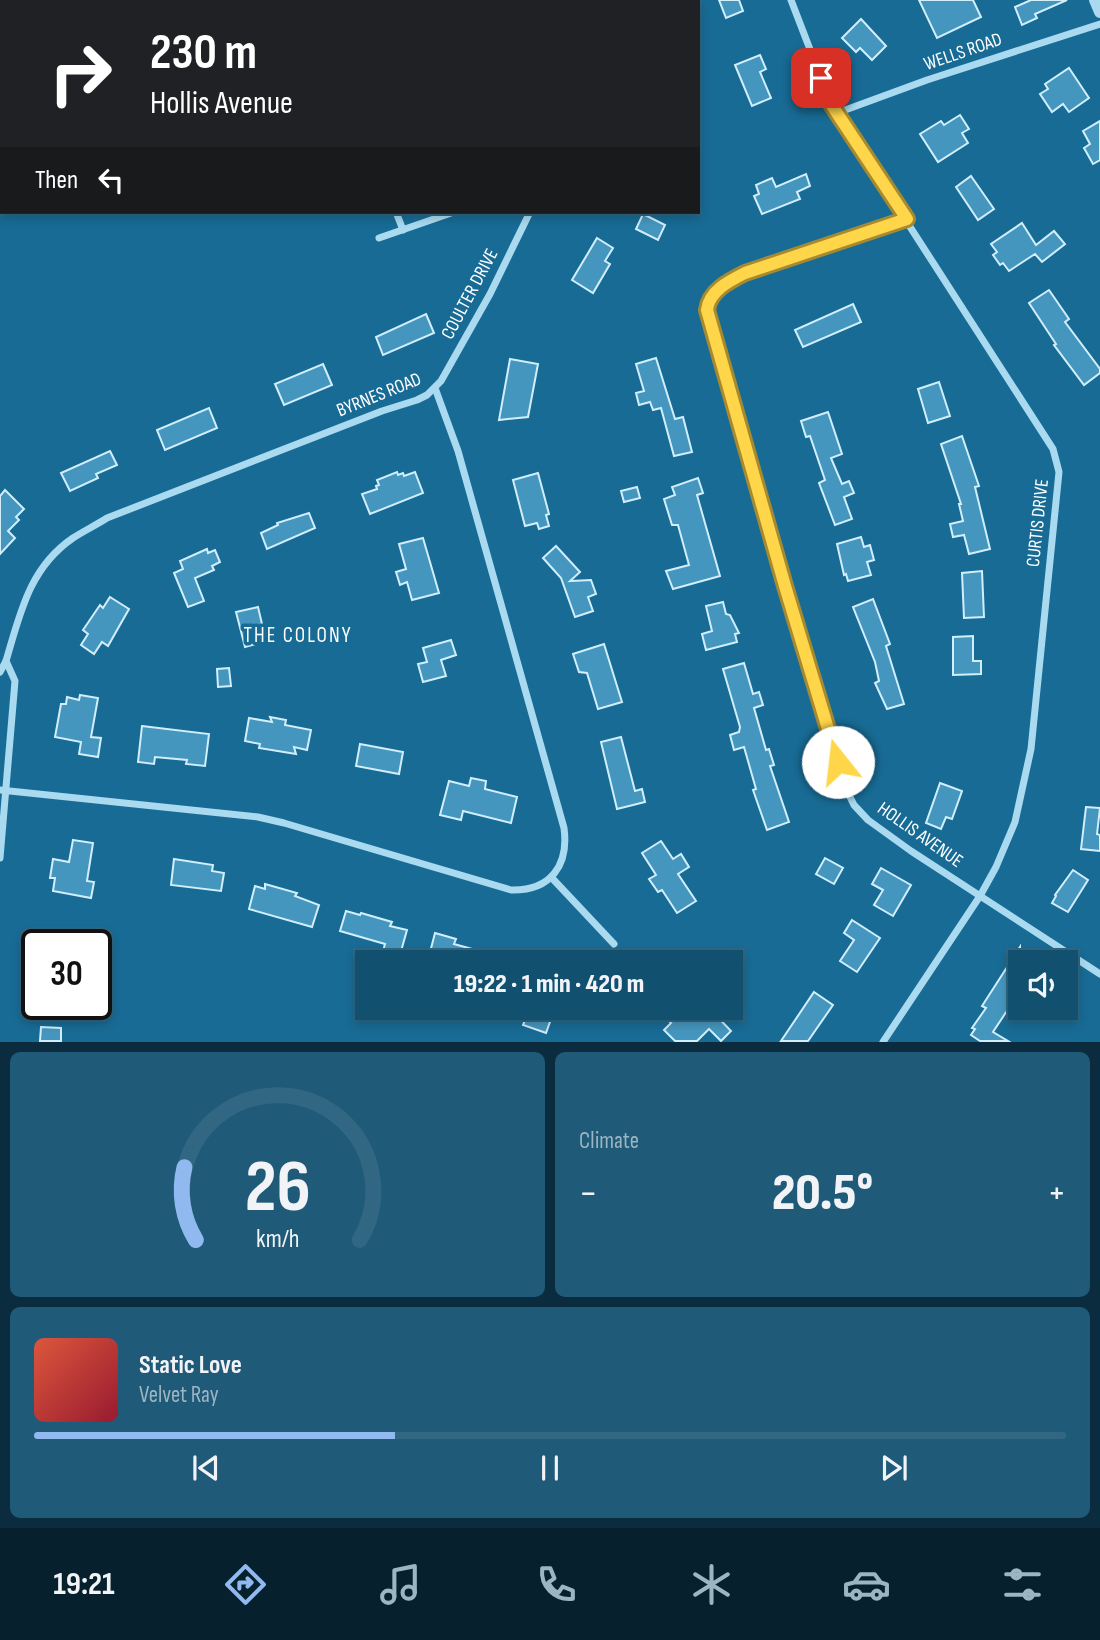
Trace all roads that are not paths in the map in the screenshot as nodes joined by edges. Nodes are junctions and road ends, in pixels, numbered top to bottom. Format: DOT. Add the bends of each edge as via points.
graph roads {
  1 [pos="791,0"];
  2 [pos="1096,0"];
  3 [pos="1100,12"];
  4 [pos="1100,24"];
  5 [pos="837,113"];
  6 [pos="397,214"];
  7 [pos="448,214"];
  8 [pos="529,214"];
  9 [pos="907,219"];
  10 [pos="403,230"];
  11 [pos="379,238"];
  12 [pos="435,388"];
  13 [pos="6,662"];
  14 [pos="0,671"];
  15 [pos="3,790"];
  16 [pos="0,858"];
  17 [pos="551,877"];
  18 [pos="980,896"];
  19 [pos="614,944"];
  20 [pos="1100,974"];
  21 [pos="883,1041"];
  1 -- 5 [label="street, CURTIS DRIVE"];
  2 -- 3 [label="street"];
  4 -- 5 [label="street, WELLS ROAD"];
  5 -- 9 [label="street, CURTIS DRIVE"];
  6 -- 10 [label="street"];
  7 -- 10 [label="street"];
  8 -- 12 [label="street, COULTER DRIVE" via="490,294"];
  9 -- 18 [label="street, CURTIS DRIVE" via="1053,449 1059,472 1031,749 1015,822"];
  9 -- 18 [label="street, HOLLIS AVENUE" via="745,273 712,296 707,310 849,797 869,820"];
  10 -- 11 [label="street"];
  12 -- 13 [label="street, BYRNES ROAD" via="417,400 107,519 73,538 47,562 28,590"];
  12 -- 17 [label="street, BYRNES ROAD" via="458,451 564,828 565,854"];
  13 -- 14 [label="street, BYRNES ROAD"];
  13 -- 15 [label="street" via="15,681"];
  15 -- 16 [label="street"];
  15 -- 17 [label="street" via="284,822 511,890 533,888"];
  17 -- 19 [label="street"];
  18 -- 20 [label="street, HOLLIS AVENUE"];
  18 -- 21 [label="street, CURTIS DRIVE"];
}
